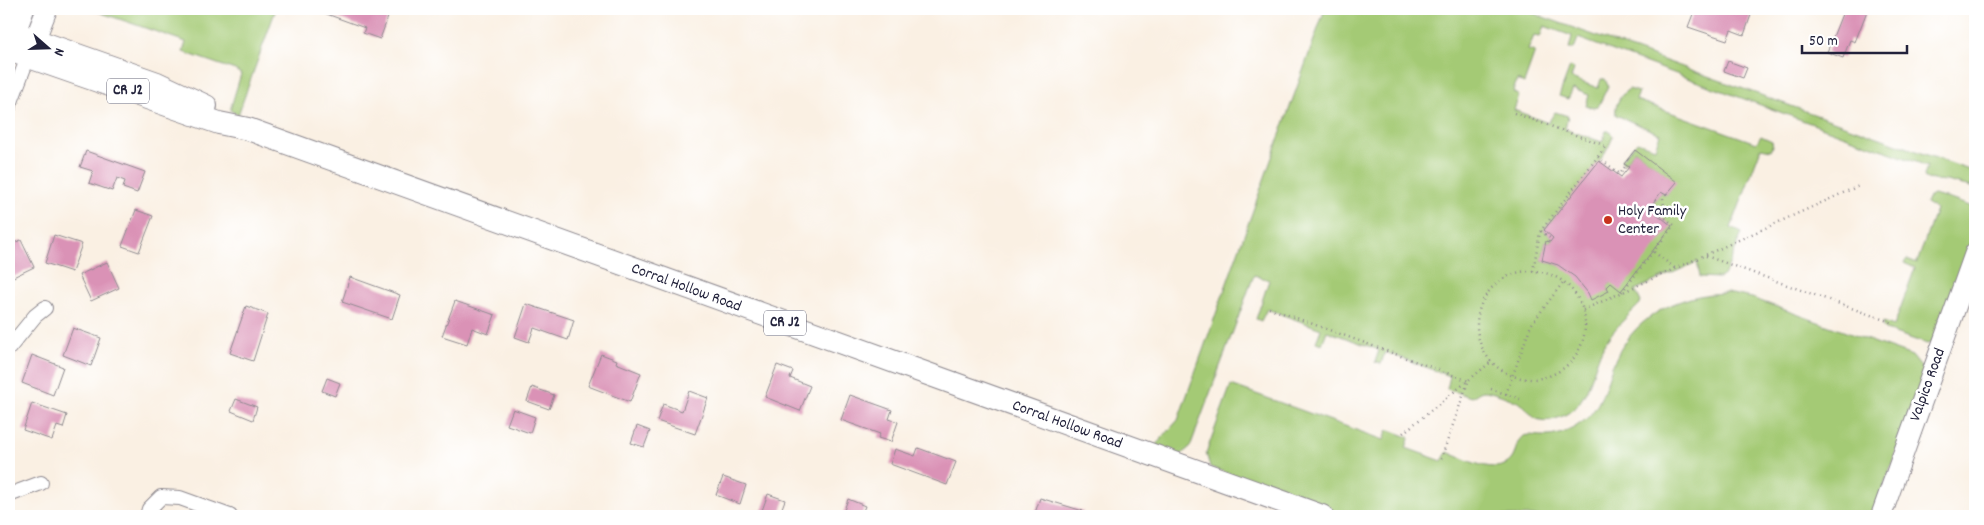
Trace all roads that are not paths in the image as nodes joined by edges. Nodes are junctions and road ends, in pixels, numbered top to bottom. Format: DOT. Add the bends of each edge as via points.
graph roads {
  1 [pos="24,9"];
  2 [pos="47,9"];
  3 [pos="16,45"];
  4 [pos="9,108"];
  5 [pos="1975,253"];
  6 [pos="46,308"];
  7 [pos="9,348"];
  8 [pos="41,483"];
  9 [pos="9,495"];
  10 [pos="147,516"];
  11 [pos="230,516"];
  12 [pos="1322,516"];
  13 [pos="1881,516"];
  1 -- 3 [label="main road"];
  2 -- 3 [label="main road"];
  3 -- 4 [label="street"];
  3 -- 12 [label="main road, Corral Hollow Road / CR J2" via="157,83 224,113 248,129"];
  5 -- 13 [label="main road, Valpico Road"];
  6 -- 7 [label="street" via="35,316"];
  8 -- 9 [label="street"];
  10 -- 11 [label="street" via="149,509 161,497 180,498"];
}
